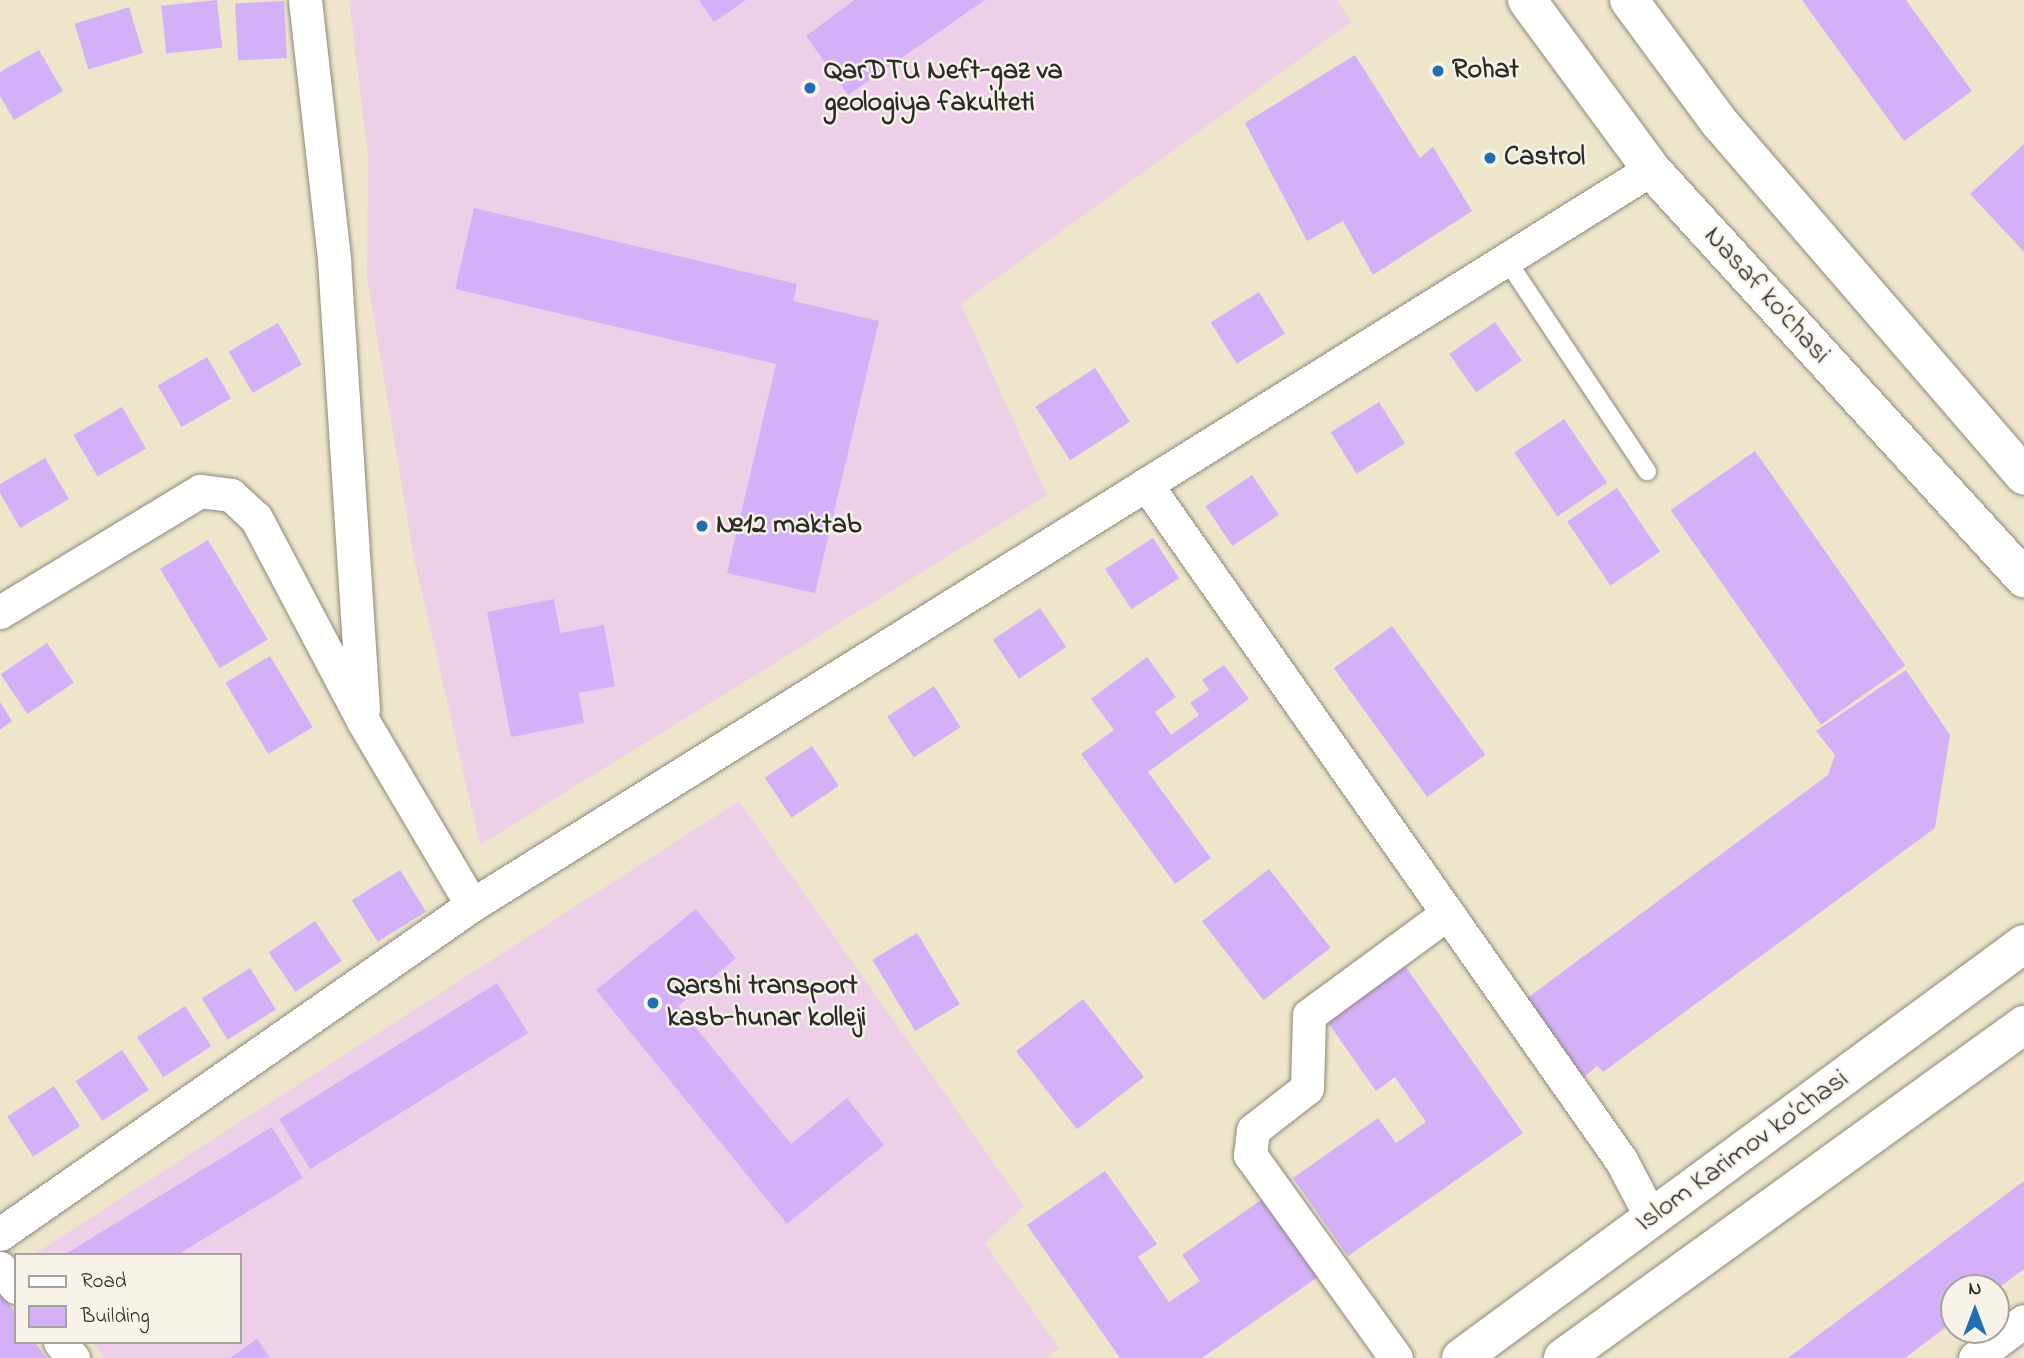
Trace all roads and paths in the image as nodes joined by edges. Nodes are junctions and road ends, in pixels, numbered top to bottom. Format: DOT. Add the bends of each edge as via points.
graph roads {
  1 [pos="305,0"];
  2 [pos="1527,0"];
  3 [pos="1629,0"];
  4 [pos="1651,169"];
  5 [pos="1506,259"];
  6 [pos="1647,471"];
  7 [pos="2024,475"];
  8 [pos="1146,484"];
  9 [pos="2024,578"];
  10 [pos="0,612"];
  11 [pos="363,721"];
  12 [pos="472,905"];
  13 [pos="1448,913"];
  14 [pos="2021,941"];
  15 [pos="2024,1025"];
  16 [pos="1651,1219"];
  17 [pos="0,1234"];
  18 [pos="0,1268"];
  19 [pos="14,1285"];
  20 [pos="2024,1321"];
  21 [pos="1396,1358"];
  22 [pos="1461,1358"];
  23 [pos="1563,1358"];
  24 [pos="1975,1358"];
  1 -- 11 [label="street" via="334,260"];
  2 -- 4 [label="main road, Nasaf ko‘chasi"];
  3 -- 7 [label="main road" via="1719,122"];
  4 -- 5 [label="street"];
  4 -- 9 [label="main road, Nasaf ko‘chasi"];
  5 -- 6 [label="lane"];
  5 -- 8 [label="street"];
  8 -- 12 [label="street"];
  8 -- 13 [label="street"];
  10 -- 11 [label="street" via="200,491 231,495 256,518"];
  11 -- 12 [label="street"];
  12 -- 17 [label="street"];
  13 -- 16 [label="street" via="1621,1160"];
  13 -- 21 [label="street" via="1309,1014 1307,1088 1253,1130 1250,1156"];
  14 -- 16 [label="main road, Islom Karimov ko‘chasi"];
  15 -- 23 [label="main road"];
  16 -- 22 [label="main road, Islom Karimov ko‘chasi"];
  18 -- 19 [label="street"];
  20 -- 24 [label="street"];
}
